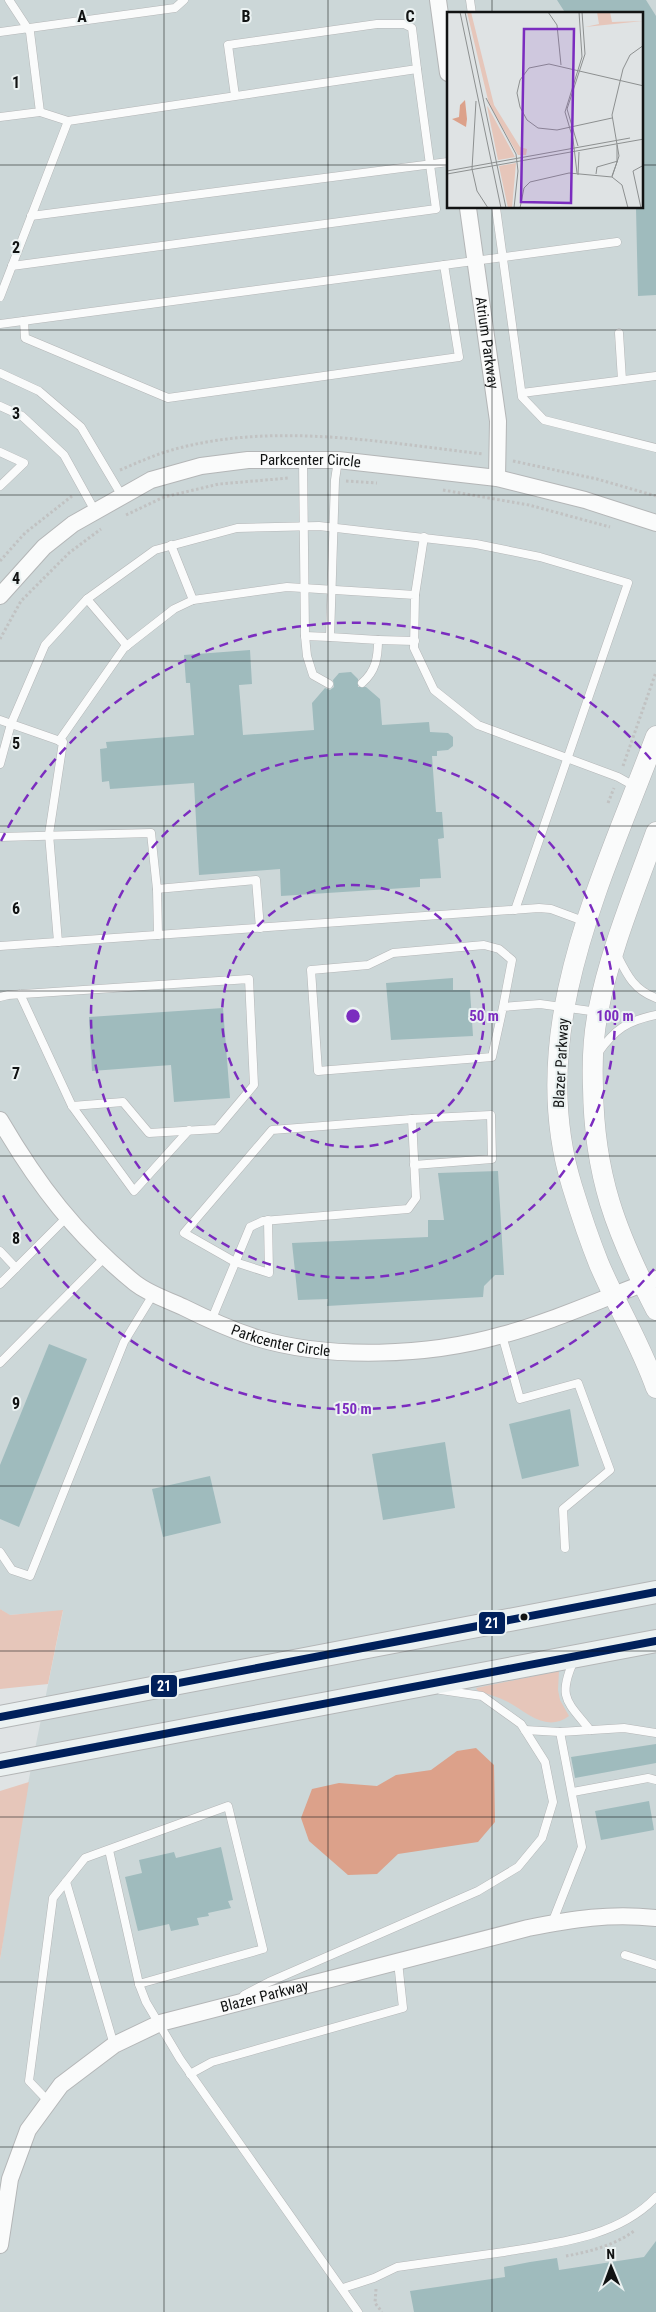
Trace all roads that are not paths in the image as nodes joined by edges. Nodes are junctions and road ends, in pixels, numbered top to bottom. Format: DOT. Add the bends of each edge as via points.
graph roads {
  1 [pos="9,0"];
  2 [pos="184,0"];
  3 [pos="438,0"];
  4 [pos="28,28"];
  5 [pos="0,32"];
  6 [pos="447,66"];
  7 [pos="417,69"];
  8 [pos="235,96"];
  9 [pos="40,112"];
  10 [pos="0,117"];
  11 [pos="68,121"];
  12 [pos="447,162"];
  13 [pos="430,164"];
  14 [pos="468,209"];
  15 [pos="496,209"];
  16 [pos="31,216"];
  17 [pos="617,242"];
  18 [pos="502,256"];
  19 [pos="475,261"];
  20 [pos="444,265"];
  21 [pos="12,266"];
  22 [pos="0,298"];
  23 [pos="24,321"];
  24 [pos="0,324"];
  25 [pos="620,333"];
  26 [pos="0,373"];
  27 [pos="656,376"];
  28 [pos="622,380"];
  29 [pos="522,393"];
  30 [pos="0,406"];
  31 [pos="656,448"];
  32 [pos="0,452"];
  33 [pos="303,460"];
  34 [pos="338,460"];
  35 [pos="497,478"];
  36 [pos="0,486"];
  37 [pos="122,496"];
  38 [pos="95,511"];
  39 [pos="656,523"];
  40 [pos="304,526"];
  41 [pos="333,527"];
  42 [pos="424,537"];
  43 [pos="171,545"];
  44 [pos="304,588"];
  45 [pos="331,590"];
  46 [pos="415,595"];
  47 [pos="0,596"];
  48 [pos="87,599"];
  49 [pos="193,600"];
  50 [pos="305,636"];
  51 [pos="330,637"];
  52 [pos="378,640"];
  53 [pos="414,641"];
  54 [pos="127,646"];
  55 [pos="362,683"];
  56 [pos="329,684"];
  57 [pos="0,720"];
  58 [pos="11,724"];
  59 [pos="656,736"];
  60 [pos="59,741"];
  61 [pos="568,759"];
  62 [pos="0,764"];
  63 [pos="637,787"];
  64 [pos="656,832"];
  65 [pos="49,834"];
  66 [pos="0,837"];
  67 [pos="157,889"];
  68 [pos="515,910"];
  69 [pos="586,922"];
  70 [pos="260,928"];
  71 [pos="158,935"];
  72 [pos="58,942"];
  73 [pos="0,946"];
  74 [pos="614,949"];
  75 [pos="20,994"];
  76 [pos="0,998"];
  77 [pos="656,998"];
  78 [pos="564,1006"];
  79 [pos="503,1007"];
  80 [pos="598,1012"];
  81 [pos="656,1015"];
  82 [pos="592,1060"];
  83 [pos="72,1106"];
  84 [pos="412,1119"];
  85 [pos="0,1120"];
  86 [pos="189,1130"];
  87 [pos="414,1165"];
  88 [pos="66,1218"];
  89 [pos="268,1220"];
  90 [pos="0,1251"];
  91 [pos="106,1256"];
  92 [pos="235,1262"];
  93 [pos="16,1268"];
  94 [pos="649,1281"];
  95 [pos="0,1284"];
  96 [pos="154,1293"];
  97 [pos="614,1295"];
  98 [pos="656,1310"];
  99 [pos="211,1321"];
  100 [pos="502,1335"];
  101 [pos="0,1363"];
  102 [pos="656,1388"];
  103 [pos="564,1548"];
  104 [pos="0,1552"];
  105 [pos="656,1592"];
  106 [pos="656,1641"];
  107 [pos="575,1656"];
  108 [pos="417,1687"];
  109 [pos="0,1717"];
  110 [pos="525,1730"];
  111 [pos="590,1730"];
  112 [pos="560,1732"];
  113 [pos="656,1733"];
  114 [pos="0,1765"];
  115 [pos="656,1780"];
  116 [pos="573,1792"];
  117 [pos="109,1850"];
  118 [pos="66,1882"];
  119 [pos="656,1918"];
  120 [pos="552,1923"];
  121 [pos="624,1955"];
  122 [pos="398,1962"];
  123 [pos="656,1965"];
  124 [pos="139,1984"];
  125 [pos="221,2008"];
  126 [pos="160,2023"];
  127 [pos="114,2045"];
  128 [pos="190,2074"];
  129 [pos="48,2102"];
  130 [pos="656,2197"];
  131 [pos="0,2245"];
  132 [pos="343,2288"];
  133 [pos="358,2312"];
  1 -- 4 [label="lane"];
  2 -- 4 [label="lane" via="175,8"];
  3 -- 6 [label="street"];
  4 -- 5 [label="lane"];
  4 -- 9 [label="lane"];
  7 -- 8 [label="lane"];
  7 -- 8 [label="lane" via="412,28 404,24 377,24 228,45"];
  7 -- 13 [label="lane"];
  8 -- 11 [label="lane"];
  9 -- 10 [label="lane"];
  9 -- 11 [label="lane"];
  11 -- 16 [label="lane"];
  12 -- 13 [label="lane"];
  13 -- 16 [label="lane"];
  13 -- 21 [label="lane" via="436,209"];
  14 -- 19 [label="street, Atrium Parkway"];
  15 -- 18 [label="lane"];
  16 -- 21 [label="lane"];
  17 -- 18 [label="lane"];
  18 -- 19 [label="lane"];
  18 -- 29 [label="lane"];
  19 -- 20 [label="lane"];
  19 -- 35 [label="street, Atrium Parkway" via="498,421"];
  20 -- 23 [label="lane"];
  20 -- 23 [label="lane" via="459,357 168,398 25,338"];
  21 -- 22 [label="lane"];
  23 -- 24 [label="lane"];
  25 -- 28 [label="lane"];
  26 -- 37 [label="lane" via="39,391 81,427"];
  27 -- 28 [label="lane"];
  28 -- 29 [label="lane"];
  29 -- 31 [label="lane" via="522,397 544,420"];
  30 -- 38 [label="lane" via="22,416 64,455"];
  32 -- 36 [label="lane" via="24,463"];
  33 -- 34 [label="street, Parkcenter Circle"];
  33 -- 37 [label="street, Parkcenter Circle" via="248,460 200,466 151,480"];
  33 -- 40 [label="lane"];
  34 -- 35 [label="street, Parkcenter Circle"];
  34 -- 41 [label="lane"];
  35 -- 39 [label="street, Parkcenter Circle" via="585,500"];
  37 -- 38 [label="street, Parkcenter Circle"];
  38 -- 47 [label="street, Parkcenter Circle" via="44,547"];
  40 -- 41 [label="lane"];
  40 -- 43 [label="lane" via="237,528"];
  40 -- 44 [label="lane"];
  41 -- 42 [label="lane"];
  41 -- 45 [label="lane"];
  42 -- 46 [label="lane"];
  42 -- 61 [label="lane" via="540,556 628,584"];
  43 -- 48 [label="lane" via="155,550"];
  43 -- 49 [label="lane"];
  44 -- 45 [label="lane"];
  44 -- 49 [label="lane" via="287,587"];
  44 -- 50 [label="lane"];
  45 -- 46 [label="lane"];
  45 -- 51 [label="lane"];
  46 -- 53 [label="lane"];
  48 -- 54 [label="lane"];
  48 -- 58 [label="lane" via="45,645"];
  49 -- 54 [label="lane" via="174,609"];
  50 -- 51 [label="lane"];
  50 -- 56 [label="lane" via="313,675"];
  51 -- 52 [label="lane"];
  52 -- 53 [label="lane"];
  52 -- 55 [label="lane" via="378,657 370,676"];
  53 -- 61 [label="lane" via="414,648 434,690 478,725"];
  54 -- 60 [label="lane"];
  57 -- 58 [label="lane"];
  58 -- 60 [label="lane"];
  58 -- 62 [label="lane"];
  59 -- 63 [label="street, Blazer Parkway"];
  60 -- 65 [label="lane" via="63,742"];
  61 -- 63 [label="lane"];
  61 -- 68 [label="lane"];
  63 -- 69 [label="street, Blazer Parkway"];
  64 -- 74 [label="street, Blazer Parkway"];
  65 -- 66 [label="lane"];
  65 -- 67 [label="lane" via="151,833"];
  65 -- 72 [label="lane"];
  67 -- 70 [label="lane" via="256,880"];
  67 -- 71 [label="lane"];
  68 -- 69 [label="lane" via="551,909"];
  68 -- 70 [label="lane"];
  69 -- 78 [label="street, Blazer Parkway"];
  70 -- 71 [label="lane"];
  71 -- 72 [label="lane"];
  72 -- 73 [label="lane"];
  74 -- 77 [label="lane" via="628,978 636,987"];
  74 -- 80 [label="street, Blazer Parkway"];
  75 -- 76 [label="lane"];
  75 -- 83 [label="lane"];
  75 -- 86 [label="lane" via="249,979 254,1085 217,1129"];
  78 -- 79 [label="lane"];
  78 -- 80 [label="lane"];
  78 -- 97 [label="street, Blazer Parkway" via="558,1052 561,1140 572,1185 599,1263"];
  79 -- 79 [label="lane" via="492,1058 318,1071 311,970 368,965 393,953 484,945 499,949 512,960"];
  80 -- 82 [label="street, Blazer Parkway"];
  81 -- 82 [label="lane" via="618,1028"];
  82 -- 94 [label="street, Blazer Parkway" via="593,1125 602,1179 612,1216"];
  83 -- 86 [label="lane" via="124,1102 148,1133"];
  83 -- 86 [label="lane" via="134,1191"];
  84 -- 87 [label="lane"];
  84 -- 87 [label="lane" via="491,1115 492,1160"];
  84 -- 92 [label="lane" via="272,1130 184,1233"];
  85 -- 88 [label="street, Parkcenter Circle" via="28,1169"];
  87 -- 89 [label="lane" via="416,1198 408,1209"];
  88 -- 91 [label="street, Parkcenter Circle"];
  88 -- 93 [label="lane"];
  89 -- 92 [label="lane" via="250,1227"];
  89 -- 92 [label="lane" via="269,1273"];
  90 -- 93 [label="lane"];
  91 -- 96 [label="street, Parkcenter Circle" via="137,1284"];
  91 -- 101 [label="lane"];
  92 -- 99 [label="lane"];
  93 -- 95 [label="lane"];
  94 -- 97 [label="street, Parkcenter Circle"];
  94 -- 98 [label="street, Blazer Parkway"];
  96 -- 99 [label="street, Parkcenter Circle"];
  96 -- 104 [label="lane" via="124,1342 30,1576 12,1570"];
  97 -- 100 [label="street, Parkcenter Circle"];
  97 -- 102 [label="street, Blazer Parkway"];
  99 -- 100 [label="street, Parkcenter Circle" via="257,1338 307,1349 366,1352 454,1345"];
  100 -- 103 [label="lane" via="520,1399 578,1383 610,1470 563,1509"];
  105 -- 109 [label="main road"];
  106 -- 107 [label="main road"];
  107 -- 108 [label="main road"];
  107 -- 111 [label="lane" via="564,1689 568,1702"];
  108 -- 110 [label="lane" via="482,1696"];
  108 -- 114 [label="main road"];
  110 -- 112 [label="lane"];
  110 -- 125 [label="lane" via="545,1762 553,1802 542,1838 518,1868 478,1891 269,1982"];
  111 -- 112 [label="lane"];
  111 -- 113 [label="lane" via="624,1728"];
  112 -- 116 [label="lane"];
  115 -- 116 [label="lane" via="648,1778"];
  116 -- 120 [label="lane" via="582,1847"];
  117 -- 118 [label="lane" via="85,1858"];
  117 -- 124 [label="lane"];
  117 -- 124 [label="lane" via="228,1806 263,1949"];
  118 -- 127 [label="lane"];
  118 -- 129 [label="lane" via="52,1898 29,2081"];
  119 -- 120 [label="street, Blazer Parkway" via="623,1914"];
  120 -- 122 [label="street, Blazer Parkway"];
  121 -- 123 [label="lane"];
  122 -- 125 [label="street, Blazer Parkway"];
  122 -- 128 [label="lane" via="403,2008 212,2062"];
  124 -- 126 [label="lane"];
  125 -- 126 [label="street, Blazer Parkway"];
  126 -- 127 [label="street, Blazer Parkway"];
  126 -- 128 [label="lane"];
  127 -- 129 [label="street, Blazer Parkway" via="61,2085"];
  128 -- 132 [label="lane"];
  129 -- 131 [label="street, Blazer Parkway" via="28,2130 10,2179"];
  130 -- 132 [label="lane" via="633,2216 577,2240 397,2267"];
  132 -- 133 [label="lane"];
}
